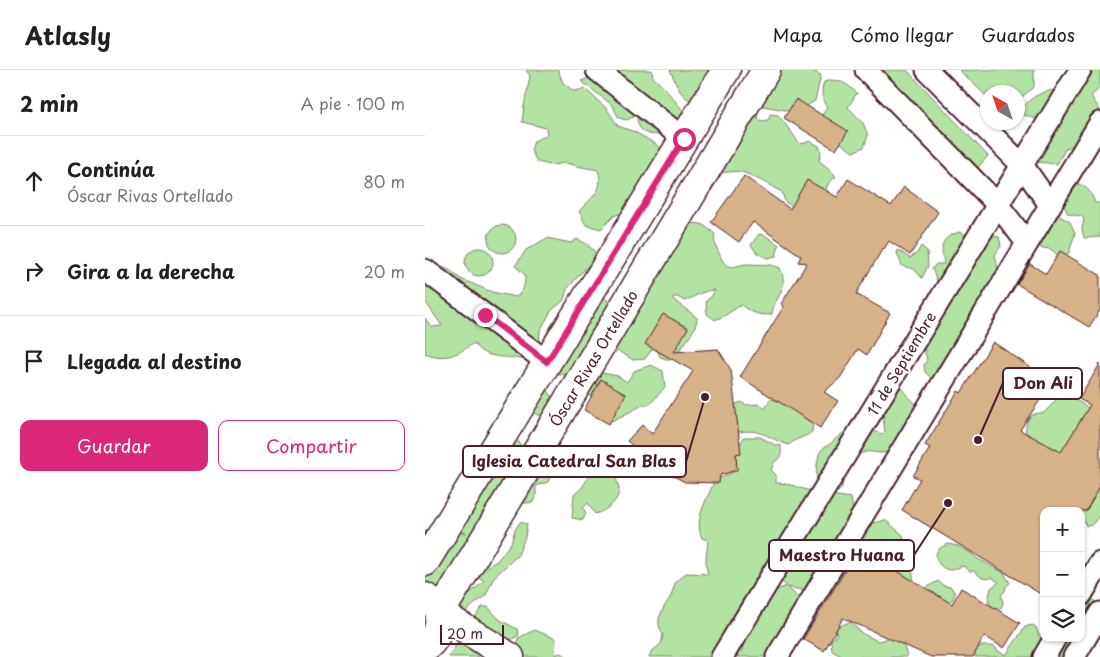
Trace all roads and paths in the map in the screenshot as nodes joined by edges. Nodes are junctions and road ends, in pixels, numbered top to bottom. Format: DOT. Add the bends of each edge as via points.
graph roads {
  1 [pos="597,70"];
  2 [pos="727,70"];
  3 [pos="766,70"];
  4 [pos="865,70"];
  5 [pos="927,70"];
  6 [pos="1080,70"];
  7 [pos="1100,122"];
  8 [pos="684,139"];
  9 [pos="1023,165"];
  10 [pos="998,205"];
  11 [pos="1050,205"];
  12 [pos="1027,243"];
  13 [pos="425,270"];
  14 [pos="547,362"];
  15 [pos="425,562"];
  16 [pos="1100,563"];
  17 [pos="1085,587"];
  18 [pos="432,605"];
  19 [pos="1100,613"];
  20 [pos="1053,642"];
  21 [pos="425,647"];
  22 [pos="509,657"];
  23 [pos="723,657"];
  24 [pos="777,657"];
  25 [pos="1044,657"];
  26 [pos="1074,657"];
  1 -- 8 [label="street"];
  2 -- 8 [label="street"];
  3 -- 18 [label="street, Óscar Rivas Ortellado"];
  4 -- 10 [label="street"];
  5 -- 9 [label="street"];
  6 -- 9 [label="street, 11 de Septiembre"];
  7 -- 11 [label="street"];
  8 -- 14 [label="street"];
  9 -- 10 [label="street, 11 de Septiembre"];
  9 -- 11 [label="street"];
  10 -- 12 [label="street"];
  10 -- 23 [label="street, 11 de Septiembre"];
  11 -- 12 [label="street"];
  12 -- 24 [label="street"];
  13 -- 14 [label="street"];
  14 -- 15 [label="street"];
  16 -- 17 [label="street"];
  18 -- 21 [label="street, Óscar Rivas Ortellado" via="440,629"];
  18 -- 22 [label="street"];
  19 -- 26 [label="street"];
  20 -- 25 [label="street"];
}
